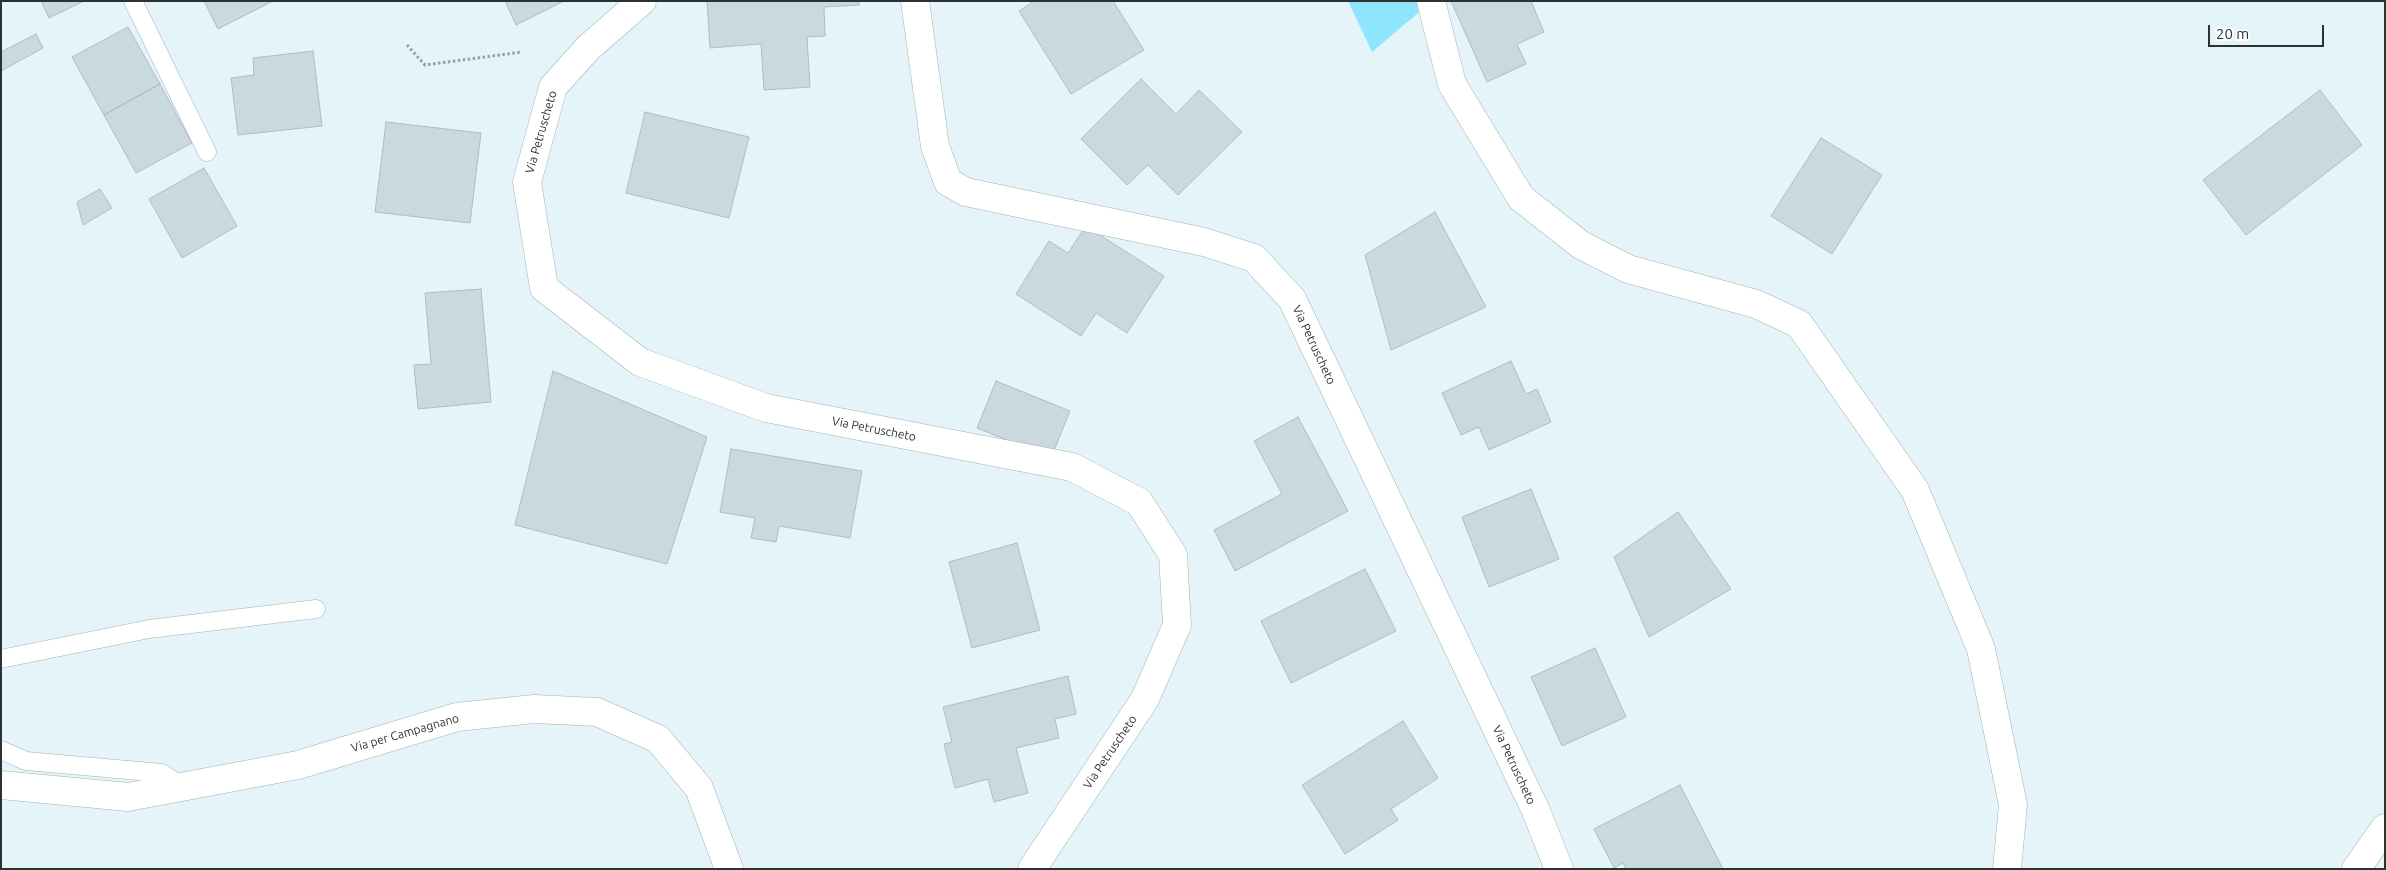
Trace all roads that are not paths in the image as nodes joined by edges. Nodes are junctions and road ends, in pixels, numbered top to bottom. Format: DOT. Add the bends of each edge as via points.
graph roads {
  1 [pos="133,1"];
  2 [pos="642,1"];
  3 [pos="915,1"];
  4 [pos="1431,1"];
  5 [pos="207,152"];
  6 [pos="316,609"];
  7 [pos="1,659"];
  8 [pos="1,750"];
  9 [pos="1,785"];
  10 [pos="184,787"];
  11 [pos="2385,828"];
  12 [pos="729,869"];
  13 [pos="1032,869"];
  14 [pos="1559,869"];
  15 [pos="2007,869"];
  16 [pos="2356,869"];
  1 -- 5 [label="lane"];
  2 -- 13 [label="street, Via Petruscheto" via="588,48 553,87 527,182 544,288 640,362 766,408 1072,467 1139,502 1173,555 1177,625 1145,699"];
  3 -- 14 [label="street, Via Petruscheto" via="935,146 948,182 966,192 1204,242 1254,258 1292,299 1536,811"];
  4 -- 15 [label="street" via="1452,84 1521,198 1581,246 1628,269 1756,304 1799,324 1915,490 1981,649 2013,805"];
  6 -- 7 [label="lane" via="149,629"];
  8 -- 10 [label="lane" via="26,761 162,773"];
  9 -- 10 [label="street, Via per Campagnano" via="128,798"];
  10 -- 12 [label="street, Via per Campagnano" via="298,765 457,716 534,709 597,712 658,739 699,788"];
  11 -- 16 [label="street"];
}
